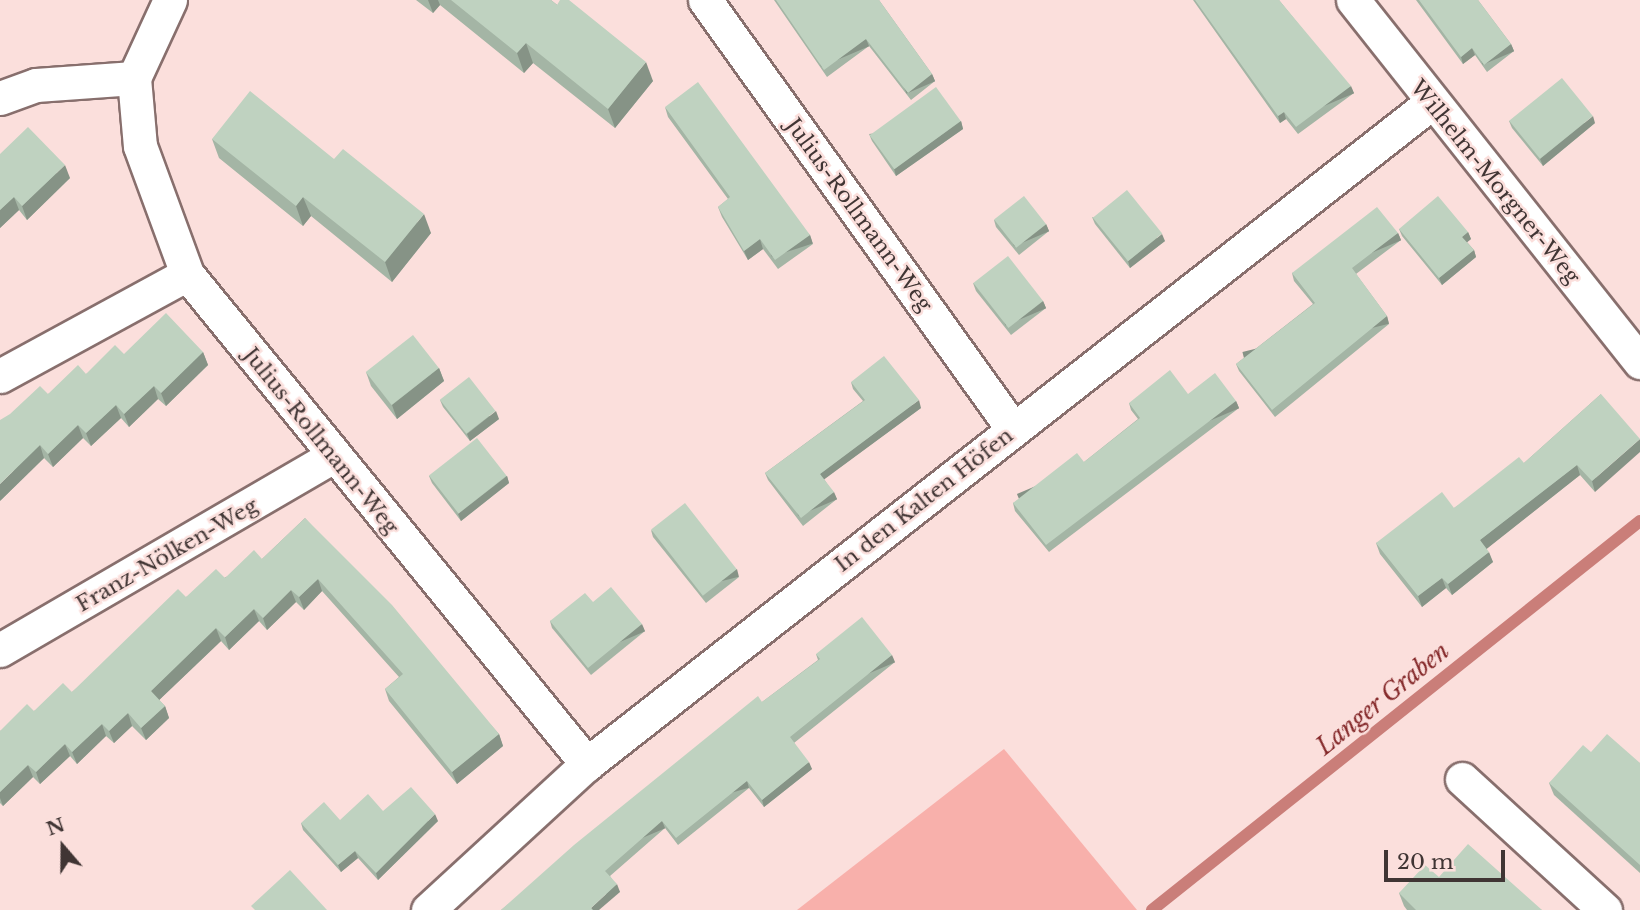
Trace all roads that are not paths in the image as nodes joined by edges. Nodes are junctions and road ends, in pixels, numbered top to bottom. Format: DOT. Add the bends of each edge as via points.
graph roads {
  1 [pos="170,0"];
  2 [pos="705,0"];
  3 [pos="1353,0"];
  4 [pos="134,78"];
  5 [pos="0,98"];
  6 [pos="1431,103"];
  7 [pos="187,274"];
  8 [pos="1640,362"];
  9 [pos="0,376"];
  10 [pos="1013,429"];
  11 [pos="332,457"];
  12 [pos="0,650"];
  13 [pos="587,764"];
  14 [pos="1462,779"];
  15 [pos="428,910"];
  16 [pos="1605,910"];
  1 -- 4 [label="street, Julius-Rollmann-Weg"];
  2 -- 10 [label="street, Julius-Rollmann-Weg"];
  3 -- 6 [label="street, Wilhelm-Morgner-Weg"];
  4 -- 5 [label="street" via="36,85"];
  4 -- 7 [label="street, Julius-Rollmann-Weg" via="140,146"];
  6 -- 8 [label="street, Wilhelm-Morgner-Weg"];
  6 -- 10 [label="street, In den Kalten Höfen"];
  7 -- 9 [label="street"];
  7 -- 11 [label="street, Julius-Rollmann-Weg"];
  10 -- 13 [label="street, In den Kalten Höfen"];
  11 -- 12 [label="street, Franz-Nölken-Weg"];
  11 -- 13 [label="street, Julius-Rollmann-Weg"];
  13 -- 15 [label="street, In den Kalten Höfen"];
  14 -- 16 [label="street"];
}
